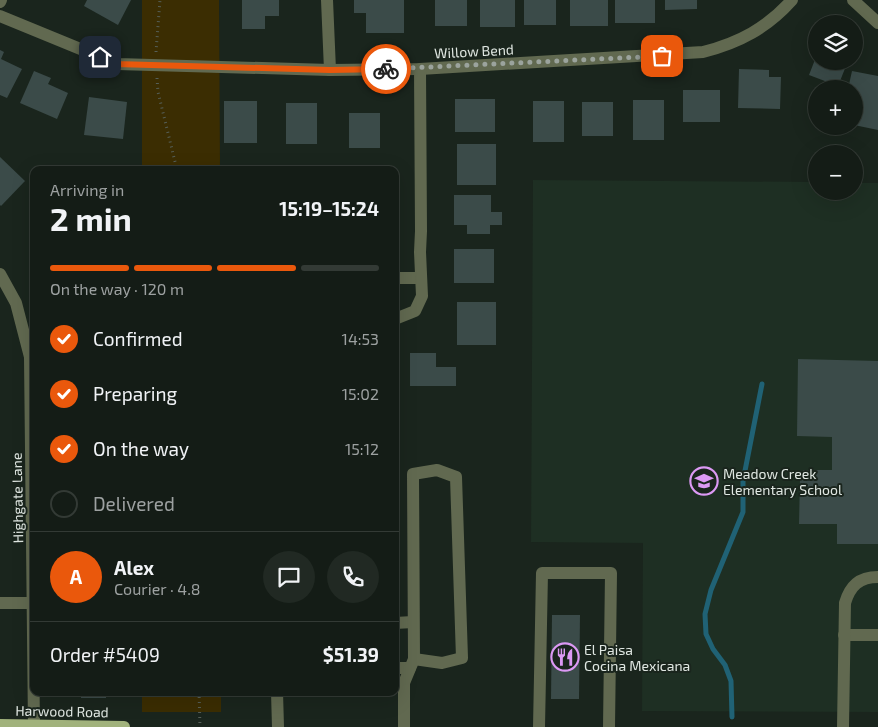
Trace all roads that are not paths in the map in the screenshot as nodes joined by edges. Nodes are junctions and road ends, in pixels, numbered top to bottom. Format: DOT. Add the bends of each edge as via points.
graph roads {
  1 [pos="327,0"];
  2 [pos="792,0"];
  3 [pos="853,0"];
  4 [pos="0,16"];
  5 [pos="878,23"];
  6 [pos="420,69"];
  7 [pos="330,70"];
  8 [pos="0,274"];
  9 [pos="399,278"];
  10 [pos="420,278"];
  11 [pos="399,317"];
  12 [pos="30,357"];
  13 [pos="878,577"];
  14 [pos="0,602"];
  15 [pos="30,602"];
  16 [pos="413,622"];
  17 [pos="399,623"];
  18 [pos="844,635"];
  19 [pos="878,635"];
  20 [pos="412,664"];
  21 [pos="399,667"];
  22 [pos="34,696"];
  23 [pos="277,696"];
  24 [pos="0,725"];
  25 [pos="34,726"];
  26 [pos="124,727"];
  27 [pos="278,727"];
  28 [pos="404,727"];
  29 [pos="539,727"];
  30 [pos="609,727"];
  31 [pos="843,727"];
  1 -- 7 [label="street"];
  2 -- 6 [label="street, Willow Bend" via="753,34 703,52"];
  3 -- 5 [label="street"];
  4 -- 7 [label="street, Willow Bend" via="116,64"];
  6 -- 7 [label="street, Willow Bend"];
  6 -- 10 [label="street"];
  8 -- 12 [label="street, Highgate Lane" via="16,302"];
  9 -- 10 [label="street"];
  10 -- 11 [label="street" via="422,296 415,311"];
  13 -- 18 [label="street" via="863,579 848,592 844,603"];
  14 -- 15 [label="street"];
  16 -- 17 [label="street"];
  16 -- 20 [label="street"];
  16 -- 20 [label="street" via="413,474 437,470 456,477 462,658 442,663"];
  18 -- 19 [label="street"];
  18 -- 31 [label="street"];
  20 -- 21 [label="street"];
  20 -- 28 [label="street" via="404,683"];
  22 -- 25 [label="street, Highgate Lane"];
  23 -- 27 [label="street"];
  24 -- 25 [label="main road, Harwood Road"];
  25 -- 26 [label="main road, Harwood Road"];
  29 -- 30 [label="street" via="542,573 611,572"];
}
